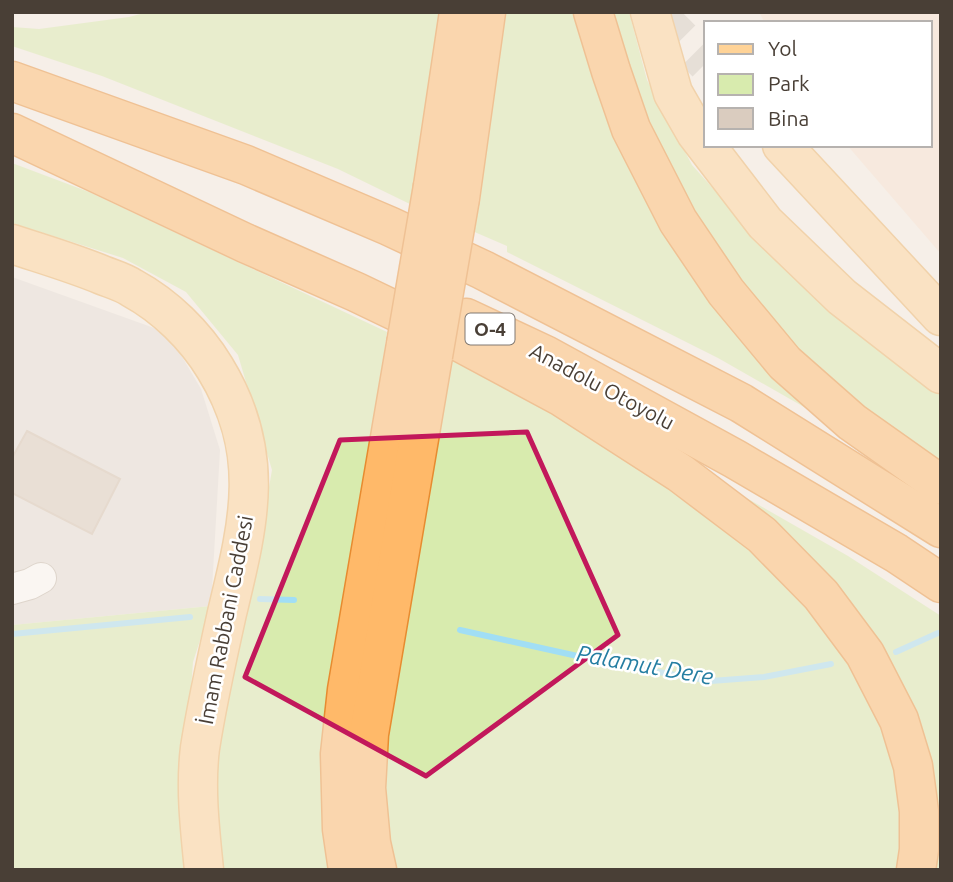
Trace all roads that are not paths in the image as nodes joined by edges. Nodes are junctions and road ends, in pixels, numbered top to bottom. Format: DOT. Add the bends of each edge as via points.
graph roads {
  1 [pos="459,12"];
  2 [pos="486,12"];
  3 [pos="593,12"];
  4 [pos="650,12"];
  5 [pos="12,81"];
  6 [pos="12,131"];
  7 [pos="704,144"];
  8 [pos="706,147"];
  9 [pos="784,147"];
  10 [pos="447,192"];
  11 [pos="12,244"];
  12 [pos="941,316"];
  13 [pos="419,350"];
  14 [pos="941,374"];
  15 [pos="941,485"];
  16 [pos="941,528"];
  17 [pos="41,578"];
  18 [pos="941,583"];
  19 [pos="12,589"];
  20 [pos="204,870"];
  21 [pos="348,870"];
  22 [pos="377,870"];
  23 [pos="916,870"];
  1 -- 10 [label="highway"];
  2 -- 10 [label="highway"];
  3 -- 15 [label="highway" via="631,129 678,221 726,292 785,363 852,422"];
  4 -- 7 [label="main road" via="673,93"];
  5 -- 16 [label="highway, O-4" via="246,165 483,270 741,403"];
  6 -- 18 [label="highway, Anadolu Otoyolu / O-4" via="171,189 366,271 545,355 758,472"];
  6 -- 23 [label="highway" via="456,340 562,397 680,472 762,535 821,594 865,653 899,720 913,766 919,811"];
  8 -- 14 [label="main road" via="765,223 842,297"];
  9 -- 12 [label="main road"];
  10 -- 13 [label="highway, bridge"];
  11 -- 20 [label="main road, İmam Rabbani Caddesi" via="131,287 158,306 208,356 240,417 248,465 248,512 200,750"];
  13 -- 21 [label="highway" via="347,690 340,754"];
  13 -- 22 [label="highway" via="369,734 366,788"];
  17 -- 19 [label="lane"];
}
